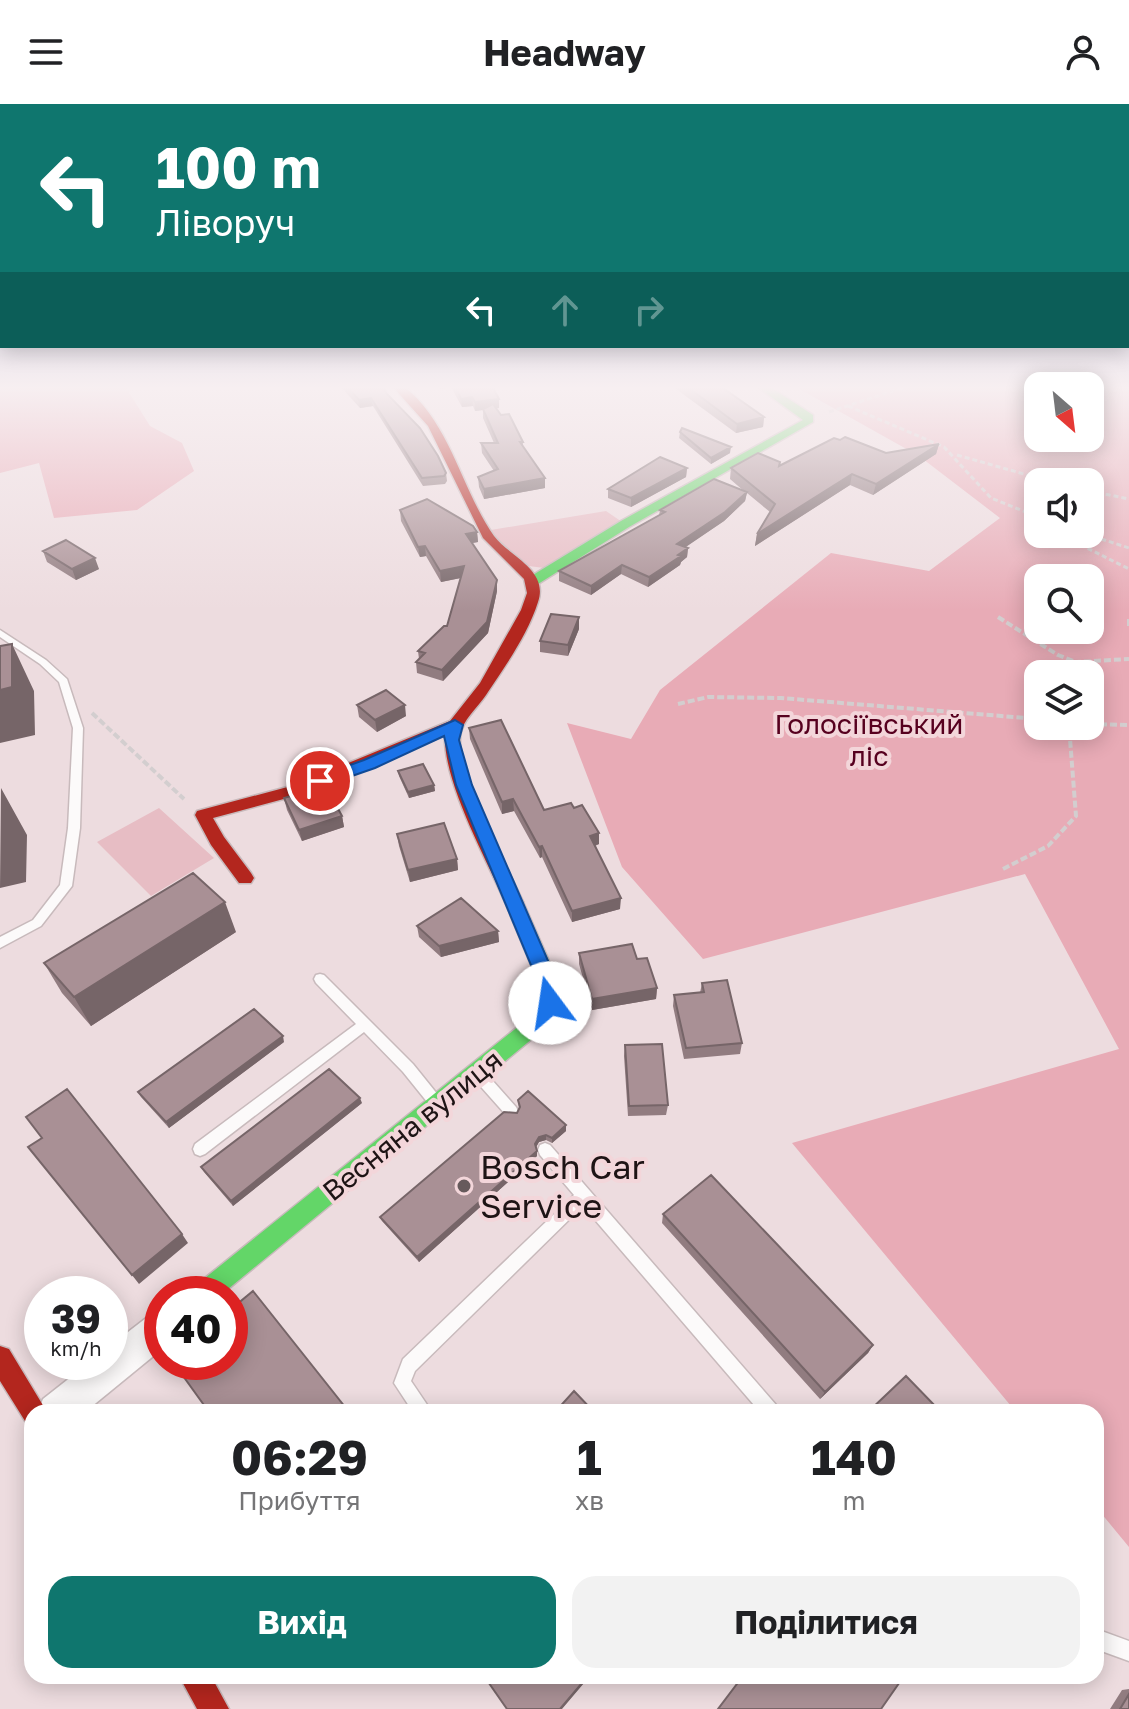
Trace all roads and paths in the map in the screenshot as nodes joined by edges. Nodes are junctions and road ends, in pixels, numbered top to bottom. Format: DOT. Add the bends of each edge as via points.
graph roads {
  1 [pos="450,461"];
  2 [pos="738,461"];
  3 [pos="960,461"];
  4 [pos="979,461"];
  5 [pos="1024,474"];
  6 [pos="1104,494"];
  7 [pos="1129,499"];
  8 [pos="1024,512"];
  9 [pos="1104,540"];
  10 [pos="1087,548"];
  11 [pos="1129,548"];
  12 [pos="1129,569"];
  13 [pos="533,581"];
  14 [pos="998,617"];
  15 [pos="1129,619"];
  16 [pos="1129,629"];
  17 [pos="0,633"];
  18 [pos="1129,659"];
  19 [pos="1071,660"];
  20 [pos="1104,660"];
  21 [pos="64,681"];
  22 [pos="678,704"];
  23 [pos="1024,718"];
  24 [pos="1104,724"];
  25 [pos="455,725"];
  26 [pos="1129,725"];
  27 [pos="1070,740"];
  28 [pos="203,815"];
  29 [pos="1003,869"];
  30 [pos="245,878"];
  31 [pos="0,943"];
  32 [pos="320,979"];
  33 [pos="365,1024"];
  34 [pos="477,1072"];
  35 [pos="438,1104"];
  36 [pos="511,1111"];
  37 [pos="200,1149"];
  38 [pos="545,1150"];
  39 [pos="584,1195"];
  40 [pos="225,1276"];
  41 [pos="144,1341"];
  42 [pos="0,1358"];
  43 [pos="29,1404"];
  44 [pos="66,1404"];
  45 [pos="417,1404"];
  46 [pos="764,1404"];
  47 [pos="1104,1642"];
  48 [pos="1129,1651"];
  49 [pos="199,1684"];
  50 [pos="214,1709"];
  1 -- 13 [label="street" via="485,531"];
  2 -- 13 [label="street"];
  3 -- 8 [label="path" via="993,500"];
  4 -- 5 [label="path"];
  6 -- 7 [label="path"];
  9 -- 11 [label="path"];
  10 -- 12 [label="path"];
  13 -- 25 [label="street" via="533,599 481,692"];
  14 -- 19 [label="path"];
  15 -- 16 [label="path"];
  17 -- 21 [label="lane"];
  18 -- 20 [label="path"];
  21 -- 28 [label="path" via="154,774"];
  21 -- 31 [label="lane" via="78,728 66,886 37,923"];
  22 -- 23 [label="path" via="708,697 781,698"];
  24 -- 26 [label="path"];
  25 -- 28 [label="street" via="370,764 245,807"];
  25 -- 34 [label="street, Весняна вулиця" via="451,740 464,785 546,977 550,1003 537,1023"];
  27 -- 29 [label="path" via="1076,816 1048,846"];
  28 -- 30 [label="street"];
  32 -- 33 [label="lane"];
  33 -- 35 [label="lane"];
  33 -- 37 [label="lane"];
  34 -- 35 [label="street, Весняна вулиця"];
  34 -- 36 [label="lane"];
  35 -- 40 [label="street, Весняна вулиця"];
  38 -- 39 [label="lane"];
  39 -- 45 [label="lane" via="409,1365 402,1383"];
  39 -- 46 [label="lane"];
  41 -- 44 [label="street"];
  42 -- 43 [label="street"];
  47 -- 48 [label="lane"];
  49 -- 50 [label="street"];
}
